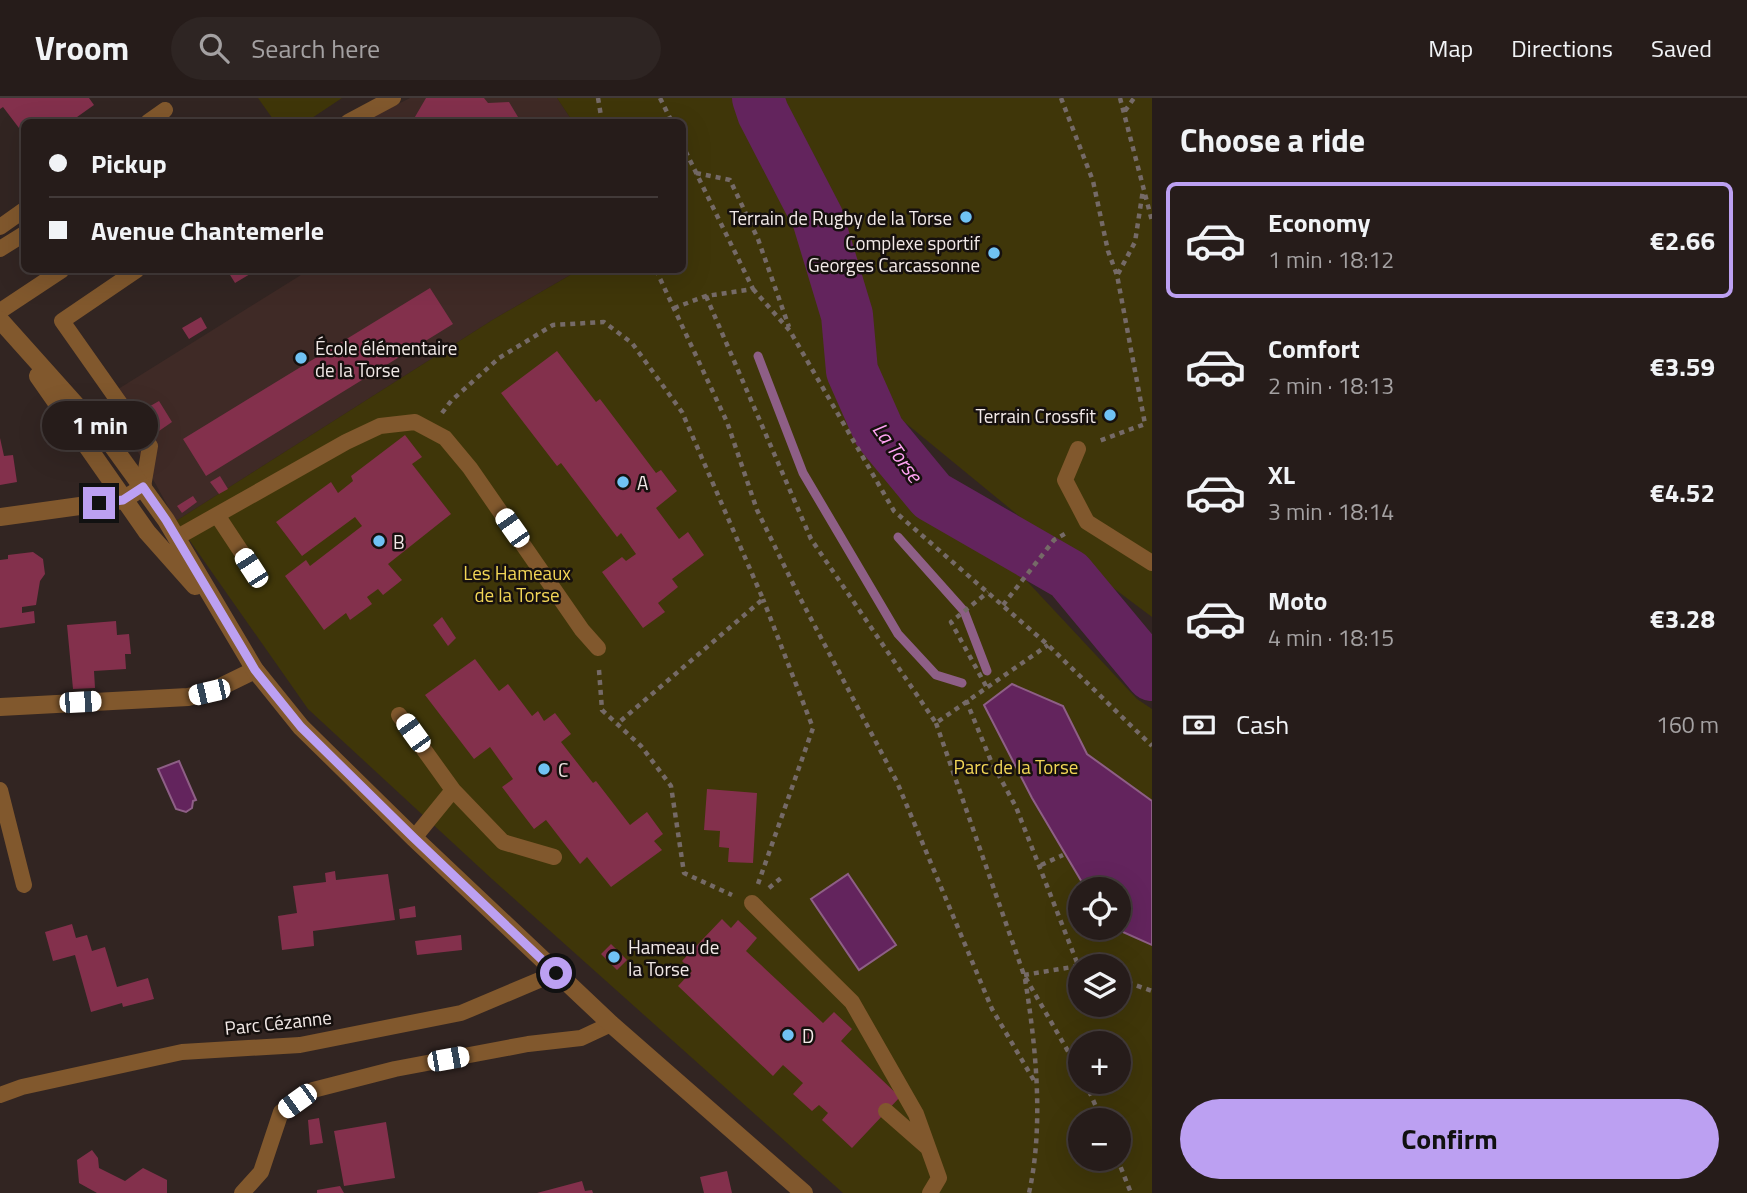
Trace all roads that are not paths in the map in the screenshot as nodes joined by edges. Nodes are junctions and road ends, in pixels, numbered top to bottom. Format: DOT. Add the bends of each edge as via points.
graph roads {
  1 [pos="393,98"];
  2 [pos="166,110"];
  3 [pos="152,119"];
  4 [pos="354,119"];
  5 [pos="21,212"];
  6 [pos="0,227"];
  7 [pos="21,236"];
  8 [pos="0,249"];
  9 [pos="57,273"];
  10 [pos="133,273"];
  11 [pos="0,311"];
  12 [pos="0,321"];
  13 [pos="1079,449"];
  14 [pos="143,487"];
  15 [pos="123,500"];
  16 [pos="217,515"];
  17 [pos="0,517"];
  18 [pos="176,538"];
  19 [pos="1152,563"];
  20 [pos="251,568"];
  21 [pos="221,616"];
  22 [pos="598,648"];
  23 [pos="255,670"];
  24 [pos="0,707"];
  25 [pos="399,715"];
  26 [pos="0,790"];
  27 [pos="453,790"];
  28 [pos="414,838"];
  29 [pos="554,857"];
  30 [pos="24,885"];
  31 [pos="752,903"];
  32 [pos="556,973"];
  33 [pos="611,1024"];
  34 [pos="0,1095"];
  35 [pos="887,1111"];
  36 [pos="928,1148"];
  37 [pos="242,1193"];
  38 [pos="804,1193"];
  39 [pos="930,1193"];
  1 -- 4 [label="lane"];
  2 -- 3 [label="lane"];
  5 -- 6 [label="lane"];
  7 -- 8 [label="lane"];
  9 -- 11 [label="lane"];
  10 -- 14 [label="lane" via="62,321 150,446"];
  12 -- 14 [label="street" via="111,444"];
  12 -- 15 [label="street"];
  13 -- 19 [label="lane" via="1065,480 1087,522"];
  14 -- 15 [label="street"];
  14 -- 18 [label="street"];
  15 -- 17 [label="street"];
  15 -- 21 [label="street"];
  16 -- 18 [label="lane"];
  16 -- 20 [label="lane"];
  16 -- 22 [label="lane" via="380,426 415,422 445,438 470,468"];
  18 -- 21 [label="street"];
  21 -- 23 [label="street"];
  23 -- 24 [label="street" via="188,697"];
  23 -- 28 [label="street" via="301,727"];
  25 -- 27 [label="lane"];
  26 -- 30 [label="lane"];
  27 -- 28 [label="lane"];
  27 -- 29 [label="lane" via="503,842"];
  28 -- 32 [label="street"];
  31 -- 36 [label="lane" via="852,1002 916,1114"];
  32 -- 33 [label="street"];
  32 -- 34 [label="lane, Parc Cézanne" via="461,1013 300,1045 181,1052"];
  33 -- 37 [label="lane" via="581,1038 395,1069 313,1090 281,1112 261,1172"];
  33 -- 38 [label="street"];
  35 -- 36 [label="lane"];
  36 -- 39 [label="lane" via="939,1178"];
}
